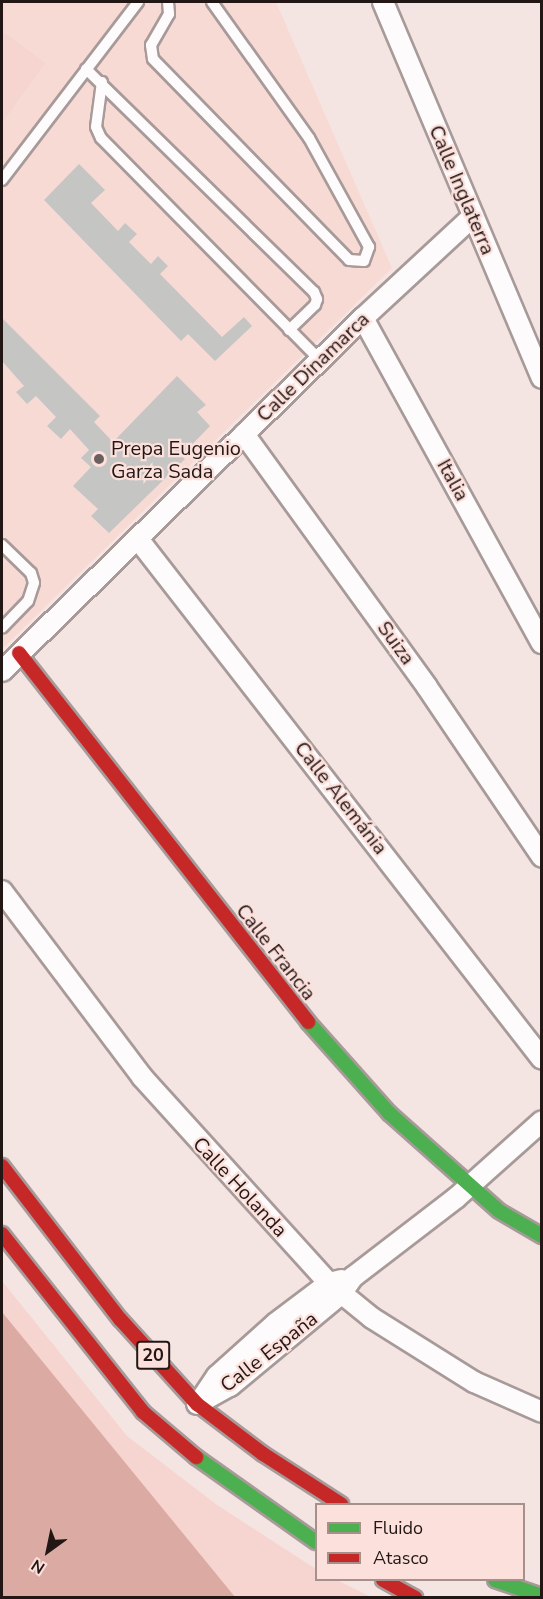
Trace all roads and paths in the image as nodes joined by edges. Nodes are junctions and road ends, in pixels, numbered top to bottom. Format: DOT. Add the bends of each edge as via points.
graph roads {
  1 [pos="138,2"];
  2 [pos="168,2"];
  3 [pos="212,2"];
  4 [pos="383,2"];
  5 [pos="86,69"];
  6 [pos="102,82"];
  7 [pos="2,180"];
  8 [pos="473,216"];
  9 [pos="363,318"];
  10 [pos="290,330"];
  11 [pos="320,360"];
  12 [pos="542,378"];
  13 [pos="244,435"];
  14 [pos="138,539"];
  15 [pos="2,545"];
  16 [pos="2,628"];
  17 [pos="542,643"];
  18 [pos="19,653"];
  19 [pos="2,671"];
  20 [pos="542,856"];
  21 [pos="2,891"];
  22 [pos="542,1059"];
  23 [pos="542,1120"];
  24 [pos="2,1166"];
  25 [pos="471,1185"];
  26 [pos="2,1234"];
  27 [pos="542,1236"];
  28 [pos="335,1288"];
  29 [pos="198,1404"];
  30 [pos="143,1412"];
  31 [pos="542,1412"];
  32 [pos="192,1454"];
  33 [pos="339,1503"];
  34 [pos="315,1541"];
  35 [pos="385,1581"];
  36 [pos="498,1581"];
  37 [pos="542,1596"];
  38 [pos="415,1598"];
  1 -- 5 [label="lane"];
  2 -- 3 [label="lane" via="169,14 151,45 153,59 349,260 364,261 369,247 309,138"];
  4 -- 8 [label="street, Calle Inglaterra"];
  5 -- 6 [label="lane"];
  5 -- 7 [label="lane"];
  6 -- 10 [label="lane" via="96,127 101,138"];
  6 -- 10 [label="lane" via="314,292 315,305"];
  8 -- 9 [label="street, Calle Dinamarca"];
  8 -- 12 [label="street, Calle Inglaterra"];
  9 -- 11 [label="street, Calle Dinamarca"];
  9 -- 17 [label="street, Italia"];
  10 -- 11 [label="lane"];
  11 -- 13 [label="street, Calle Dinamarca"];
  13 -- 14 [label="street, Calle Dinamarca"];
  13 -- 20 [label="street, Suiza" via="427,687"];
  14 -- 18 [label="street, Calle Dinamarca"];
  14 -- 22 [label="street, Calle Alemánia"];
  15 -- 16 [label="lane" via="31,573 34,583 28,601"];
  18 -- 19 [label="street, Calle Dinamarca"];
  18 -- 25 [label="main road, Calle Francia" via="332,1053 389,1113"];
  21 -- 28 [label="street, Calle Holanda" via="142,1077"];
  23 -- 25 [label="street, Calle España"];
  24 -- 29 [label="main road, 20" via="120,1319"];
  25 -- 27 [label="main road, Calle Francia" via="499,1211"];
  25 -- 28 [label="street, Calle España"];
  26 -- 30 [label="main road, 20"];
  28 -- 29 [label="street, Calle España" via="230,1386"];
  28 -- 31 [label="street, Calle Holanda" via="372,1318 474,1382"];
  29 -- 30 [label="main road"];
  29 -- 32 [label="main road"];
  29 -- 33 [label="main road, 20" via="263,1455"];
  30 -- 32 [label="main road, 20"];
  32 -- 34 [label="main road, 20" via="219,1477"];
  35 -- 38 [label="main road"];
  36 -- 37 [label="main road"];
}
